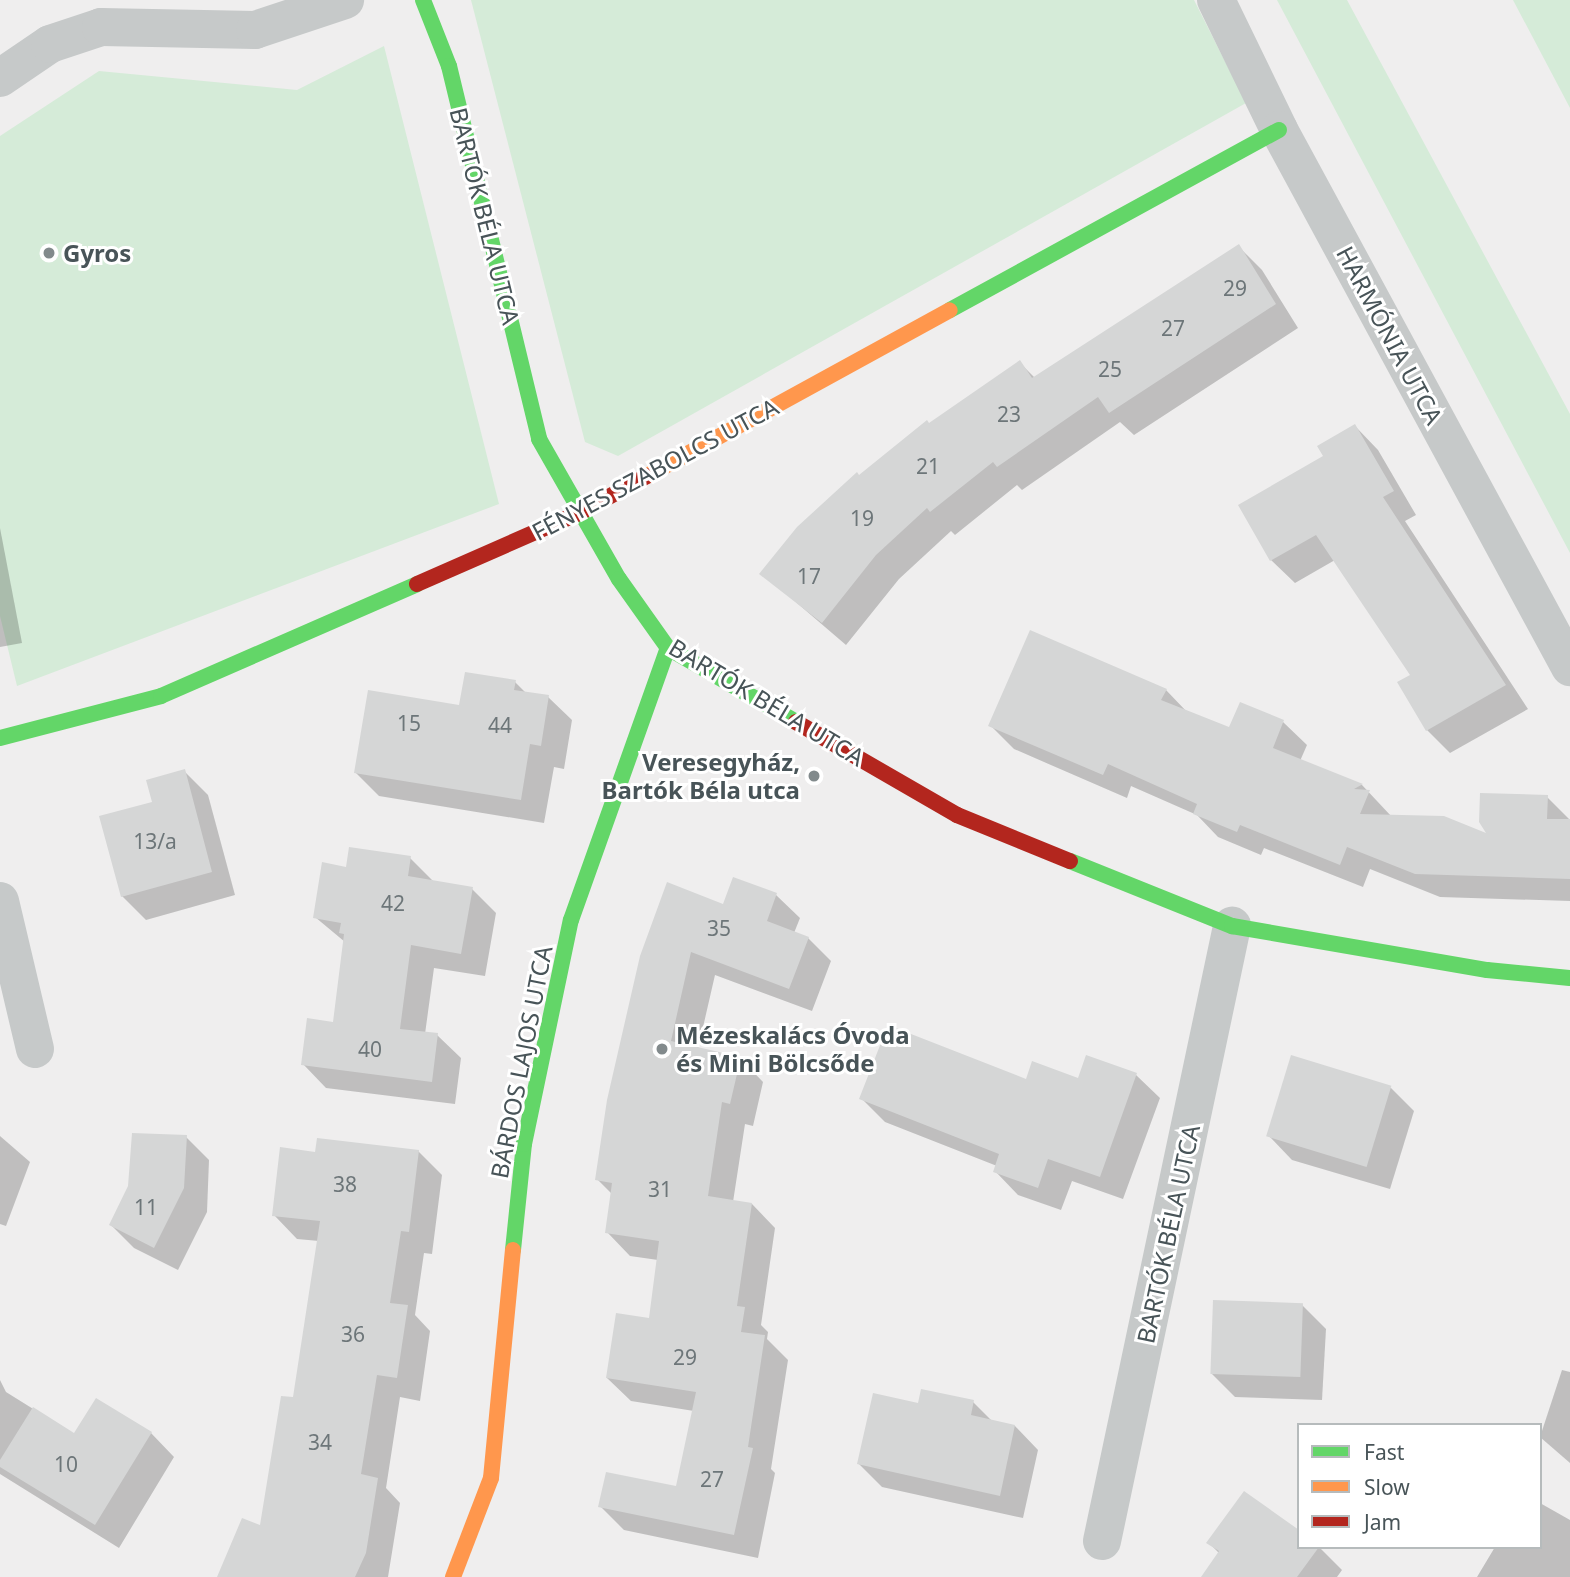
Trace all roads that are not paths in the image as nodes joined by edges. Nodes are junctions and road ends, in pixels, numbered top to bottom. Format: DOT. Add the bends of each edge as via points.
graph roads {
  1 [pos="345,0"];
  2 [pos="423,0"];
  3 [pos="1216,0"];
  4 [pos="0,78"];
  5 [pos="1279,130"];
  6 [pos="581,512"];
  7 [pos="668,648"];
  8 [pos="1570,667"];
  9 [pos="0,738"];
  10 [pos="0,901"];
  11 [pos="1232,926"];
  12 [pos="1570,978"];
  13 [pos="35,1049"];
  14 [pos="1102,1541"];
  15 [pos="453,1577"];
  1 -- 4 [label="street" via="318,13 255,30 102,27 50,44"];
  2 -- 6 [label="street, BARTÓK BÉLA UTCA" via="449,66 539,439"];
  3 -- 5 [label="street, HARMÓNIA UTCA"];
  5 -- 6 [label="street, FÉNYES SZABOLCS UTCA"];
  5 -- 8 [label="street, HARMÓNIA UTCA"];
  6 -- 7 [label="street, BARTÓK BÉLA UTCA" via="619,579"];
  6 -- 9 [label="street, FÉNYES SZABOLCS UTCA" via="161,696"];
  7 -- 11 [label="street, BARTÓK BÉLA UTCA" via="957,815"];
  7 -- 15 [label="street, BÁRDOS LAJOS UTCA" via="571,920 524,1144 491,1478"];
  10 -- 13 [label="street"];
  11 -- 12 [label="street, BARTÓK BÉLA UTCA" via="1487,970"];
  11 -- 14 [label="street, BARTÓK BÉLA UTCA"];
}
